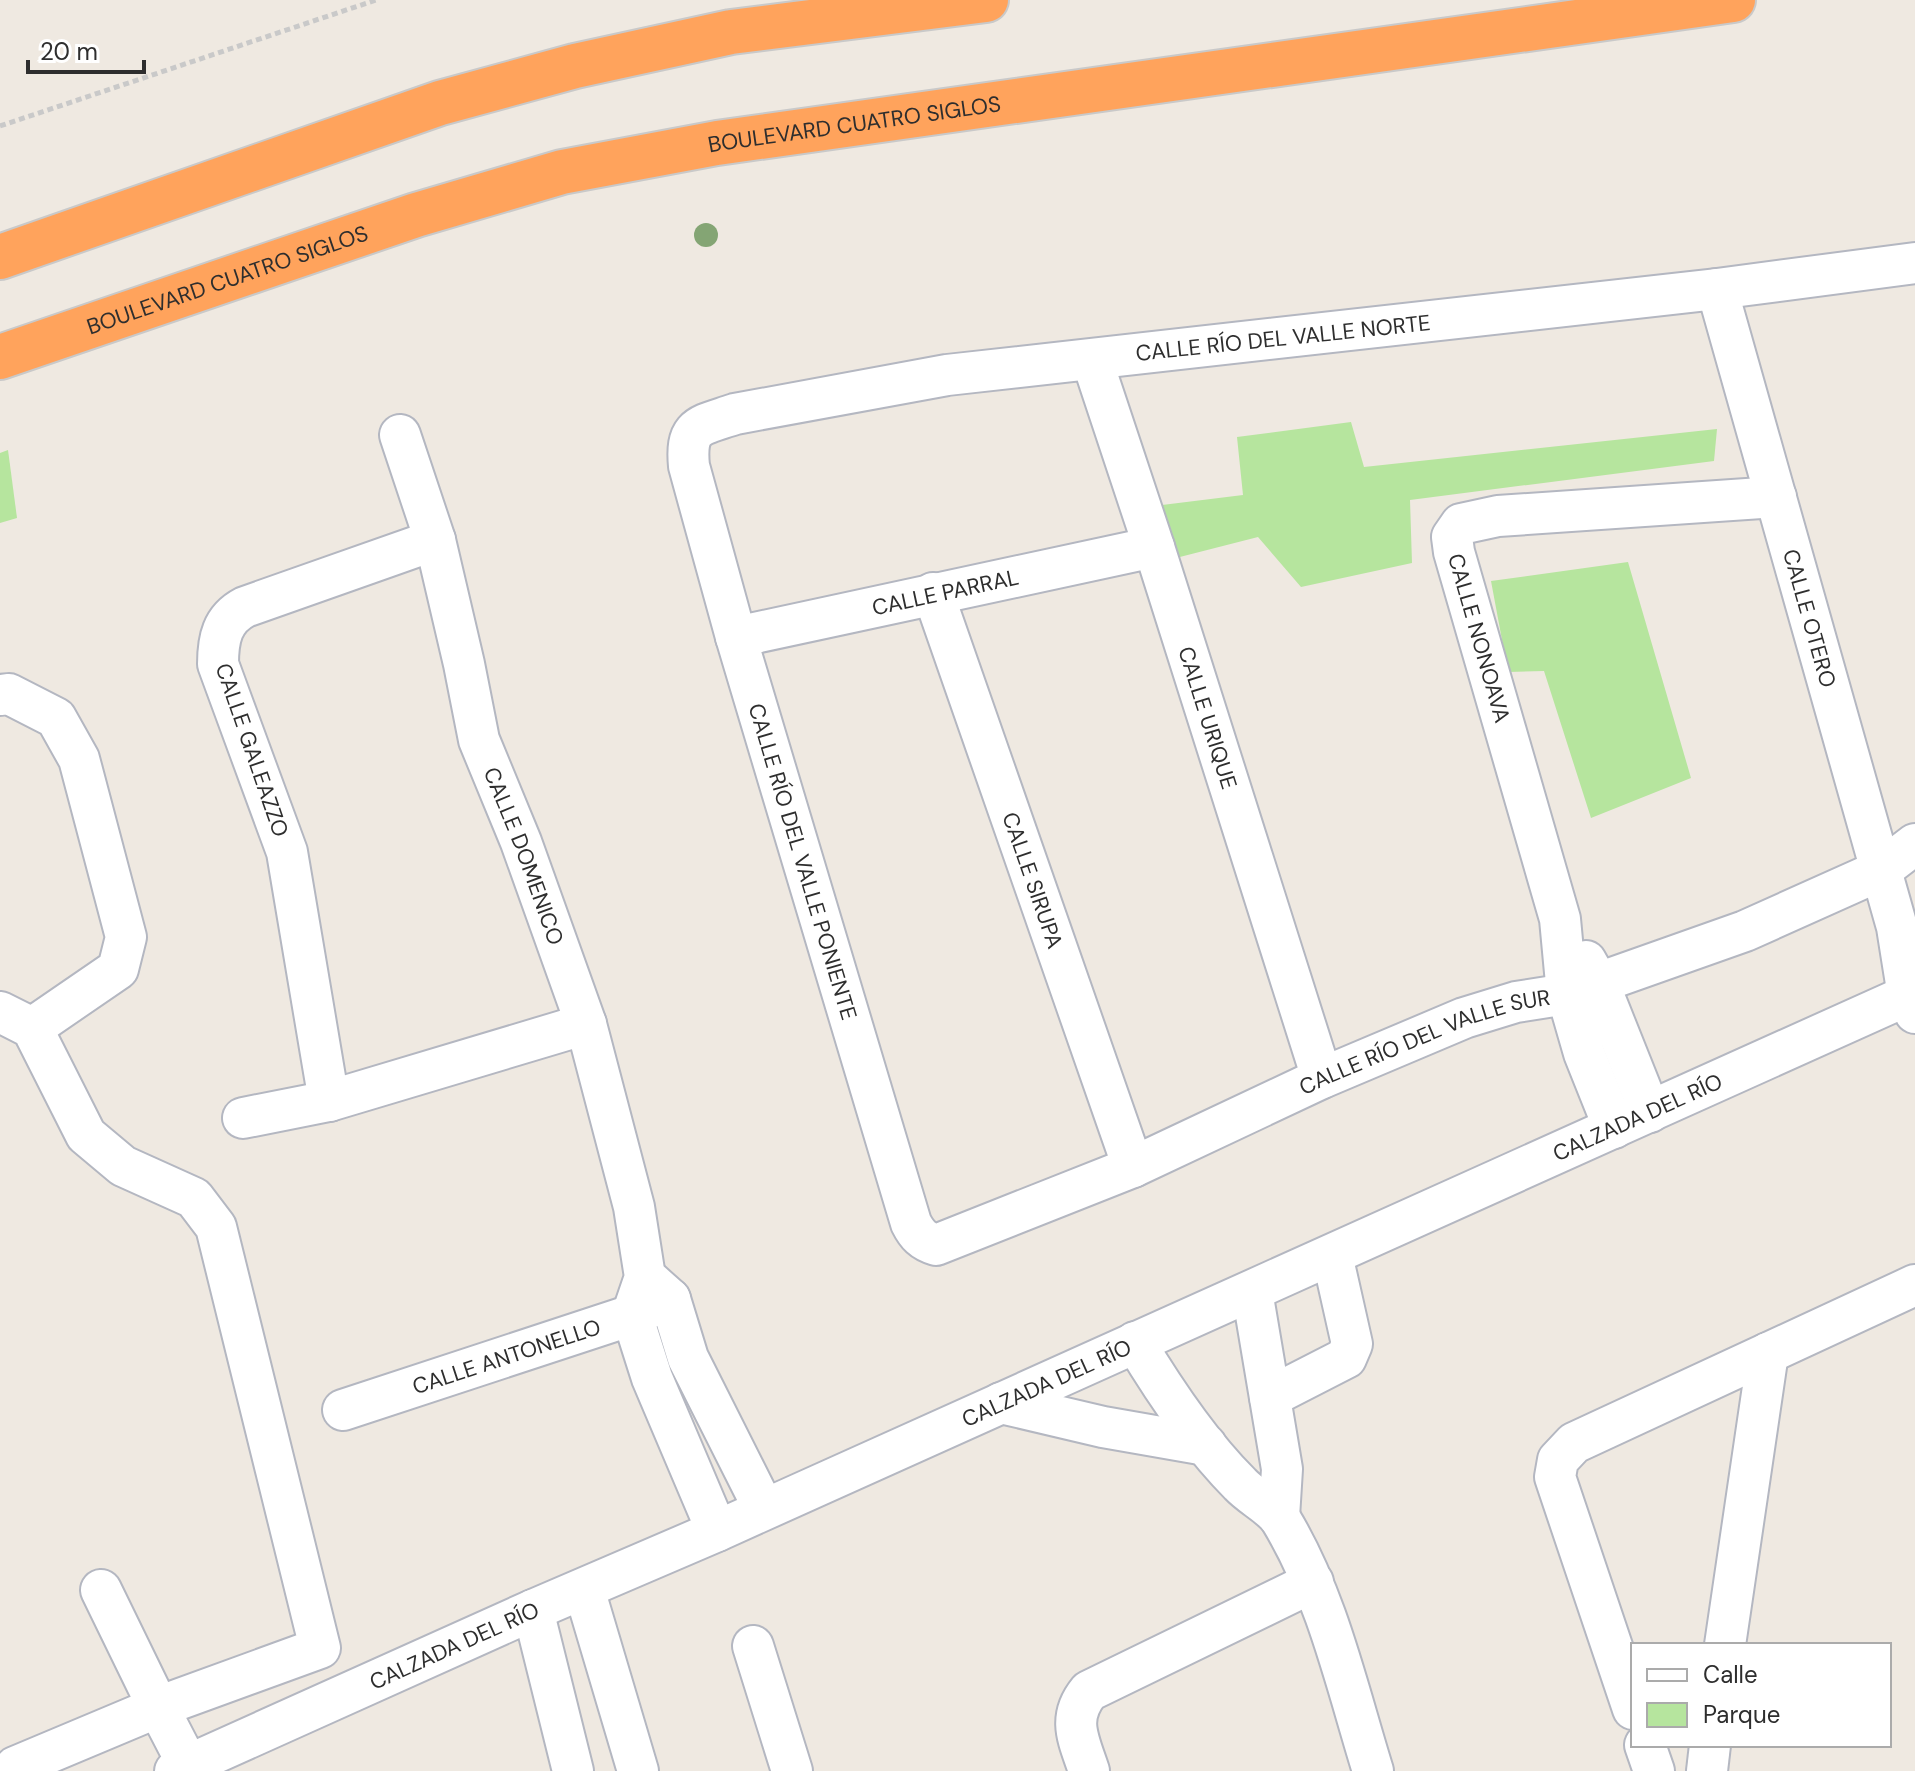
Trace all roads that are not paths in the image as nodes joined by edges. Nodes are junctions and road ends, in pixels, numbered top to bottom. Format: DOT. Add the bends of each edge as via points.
graph roads {
  1 [pos="986,0"];
  2 [pos="1733,0"];
  3 [pos="0,257"];
  4 [pos="1915,263"];
  5 [pos="1717,289"];
  6 [pos="0,357"];
  7 [pos="1092,360"];
  8 [pos="400,435"];
  9 [pos="689,466"];
  10 [pos="1776,497"];
  11 [pos="435,540"];
  12 [pos="1154,547"];
  13 [pos="933,593"];
  14 [pos="736,637"];
  15 [pos="0,695"];
  16 [pos="1915,844"];
  17 [pos="1881,870"];
  18 [pos="1911,983"];
  19 [pos="1583,989"];
  20 [pos="16,1020"];
  21 [pos="586,1024"];
  22 [pos="1322,1078"];
  23 [pos="329,1101"];
  24 [pos="1650,1112"];
  25 [pos="243,1118"];
  26 [pos="1614,1128"];
  27 [pos="1133,1167"];
  28 [pos="936,1245"];
  29 [pos="1332,1255"];
  30 [pos="1915,1285"];
  31 [pos="658,1288"];
  32 [pos="1252,1291"];
  33 [pos="632,1315"];
  34 [pos="1135,1342"];
  35 [pos="1768,1353"];
  36 [pos="1270,1397"];
  37 [pos="1001,1403"];
  38 [pos="343,1410"];
  39 [pos="1206,1445"];
  40 [pos="764,1509"];
  41 [pos="1279,1517"];
  42 [pos="717,1531"];
  43 [pos="1313,1582"];
  44 [pos="584,1589"];
  45 [pos="101,1590"];
  46 [pos="533,1610"];
  47 [pos="1725,1643"];
  48 [pos="753,1646"];
  49 [pos="1631,1703"];
  50 [pos="158,1707"];
  51 [pos="1646,1747"];
  52 [pos="1710,1747"];
  53 [pos="15,1767"];
  54 [pos="182,1768"];
  55 [pos="573,1771"];
  56 [pos="638,1771"];
  57 [pos="792,1771"];
  58 [pos="1089,1771"];
  59 [pos="1373,1771"];
  60 [pos="1654,1771"];
  61 [pos="1707,1771"];
  1 -- 3 [label="highway" via="731,32 575,66 440,103"];
  2 -- 6 [label="highway, BOULEVARD CUATRO SIGLOS" via="717,143 562,172 416,215"];
  4 -- 5 [label="street, CALLE RÍO DEL VALLE NORTE"];
  5 -- 7 [label="street, CALLE RÍO DEL VALLE NORTE"];
  5 -- 10 [label="street, CALLE OTERO"];
  7 -- 9 [label="street, CALLE RÍO DEL VALLE NORTE" via="947,375 735,414 694,431 688,439"];
  7 -- 12 [label="street, CALLE URIQUE"];
  8 -- 11 [label="street, CALLE DOMENICO"];
  9 -- 14 [label="street, CALLE RÍO DEL VALLE PONIENTE"];
  10 -- 17 [label="street, CALLE OTERO"];
  10 -- 19 [label="street, CALLE NONOAVA" via="1498,516 1461,524 1452,537"];
  11 -- 21 [label="street, CALLE DOMENICO" via="479,740"];
  11 -- 23 [label="street, CALLE GALEAZZO" via="245,607 228,620 219,639 218,664 287,852"];
  12 -- 13 [label="street, CALLE PARRAL"];
  12 -- 22 [label="street, CALLE URIQUE"];
  13 -- 14 [label="street, CALLE PARRAL"];
  13 -- 27 [label="street, CALLE SIRUPA"];
  14 -- 28 [label="street, CALLE RÍO DEL VALLE PONIENTE" via="911,1223 918,1235"];
  15 -- 20 [label="street" via="9,694 56,718 79,759 126,937 118,969"];
  16 -- 17 [label="street, CALLE RÍO DEL VALLE SUR"];
  17 -- 18 [label="street, CALLE OTERO"];
  17 -- 19 [label="street, CALLE RÍO DEL VALLE SUR" via="1745,931"];
  18 -- 24 [label="street, CALZADA DEL RÍO"];
  19 -- 22 [label="street, CALLE RÍO DEL VALLE SUR" via="1464,1018"];
  19 -- 24 [label="street, CALLE NONOAVA"];
  19 -- 26 [label="street, CALLE NONOAVA" via="1584,1053"];
  20 -- 50 [label="street" via="86,1135 123,1166 194,1198 216,1227 320,1648"];
  21 -- 23 [label="street"];
  21 -- 31 [label="street, CALLE DOMENICO"];
  22 -- 27 [label="street, CALLE RÍO DEL VALLE SUR"];
  23 -- 25 [label="street"];
  24 -- 26 [label="street, CALZADA DEL RÍO"];
  26 -- 29 [label="street, CALZADA DEL RÍO"];
  27 -- 28 [label="street, CALLE RÍO DEL VALLE SUR"];
  29 -- 32 [label="street, CALZADA DEL RÍO"];
  29 -- 36 [label="street" via="1350,1351 1346,1358"];
  30 -- 35 [label="street"];
  31 -- 33 [label="street, CALLE ANTONELLO"];
  31 -- 40 [label="street, CALLE DOMENICO"];
  32 -- 34 [label="street, CALZADA DEL RÍO"];
  32 -- 36 [label="street"];
  33 -- 38 [label="street, CALLE ANTONELLO"];
  33 -- 42 [label="street" via="652,1378"];
  34 -- 37 [label="street, CALZADA DEL RÍO"];
  34 -- 39 [label="street"];
  35 -- 47 [label="street"];
  35 -- 49 [label="street" via="1574,1443 1558,1460 1555,1477"];
  36 -- 41 [label="street" via="1282,1469"];
  37 -- 39 [label="street"];
  37 -- 40 [label="street, CALZADA DEL RÍO"];
  39 -- 41 [label="street"];
  40 -- 42 [label="street, CALZADA DEL RÍO"];
  41 -- 43 [label="street"];
  42 -- 44 [label="street, CALZADA DEL RÍO"];
  43 -- 58 [label="street" via="1089,1691 1080,1701 1075,1723"];
  43 -- 59 [label="street"];
  44 -- 46 [label="street, CALZADA DEL RÍO"];
  44 -- 56 [label="street"];
  45 -- 50 [label="street"];
  46 -- 54 [label="street, CALZADA DEL RÍO"];
  46 -- 55 [label="street"];
  48 -- 57 [label="street"];
  50 -- 53 [label="street"];
  50 -- 54 [label="street"];
  51 -- 60 [label="street"];
  52 -- 61 [label="street"];
}
